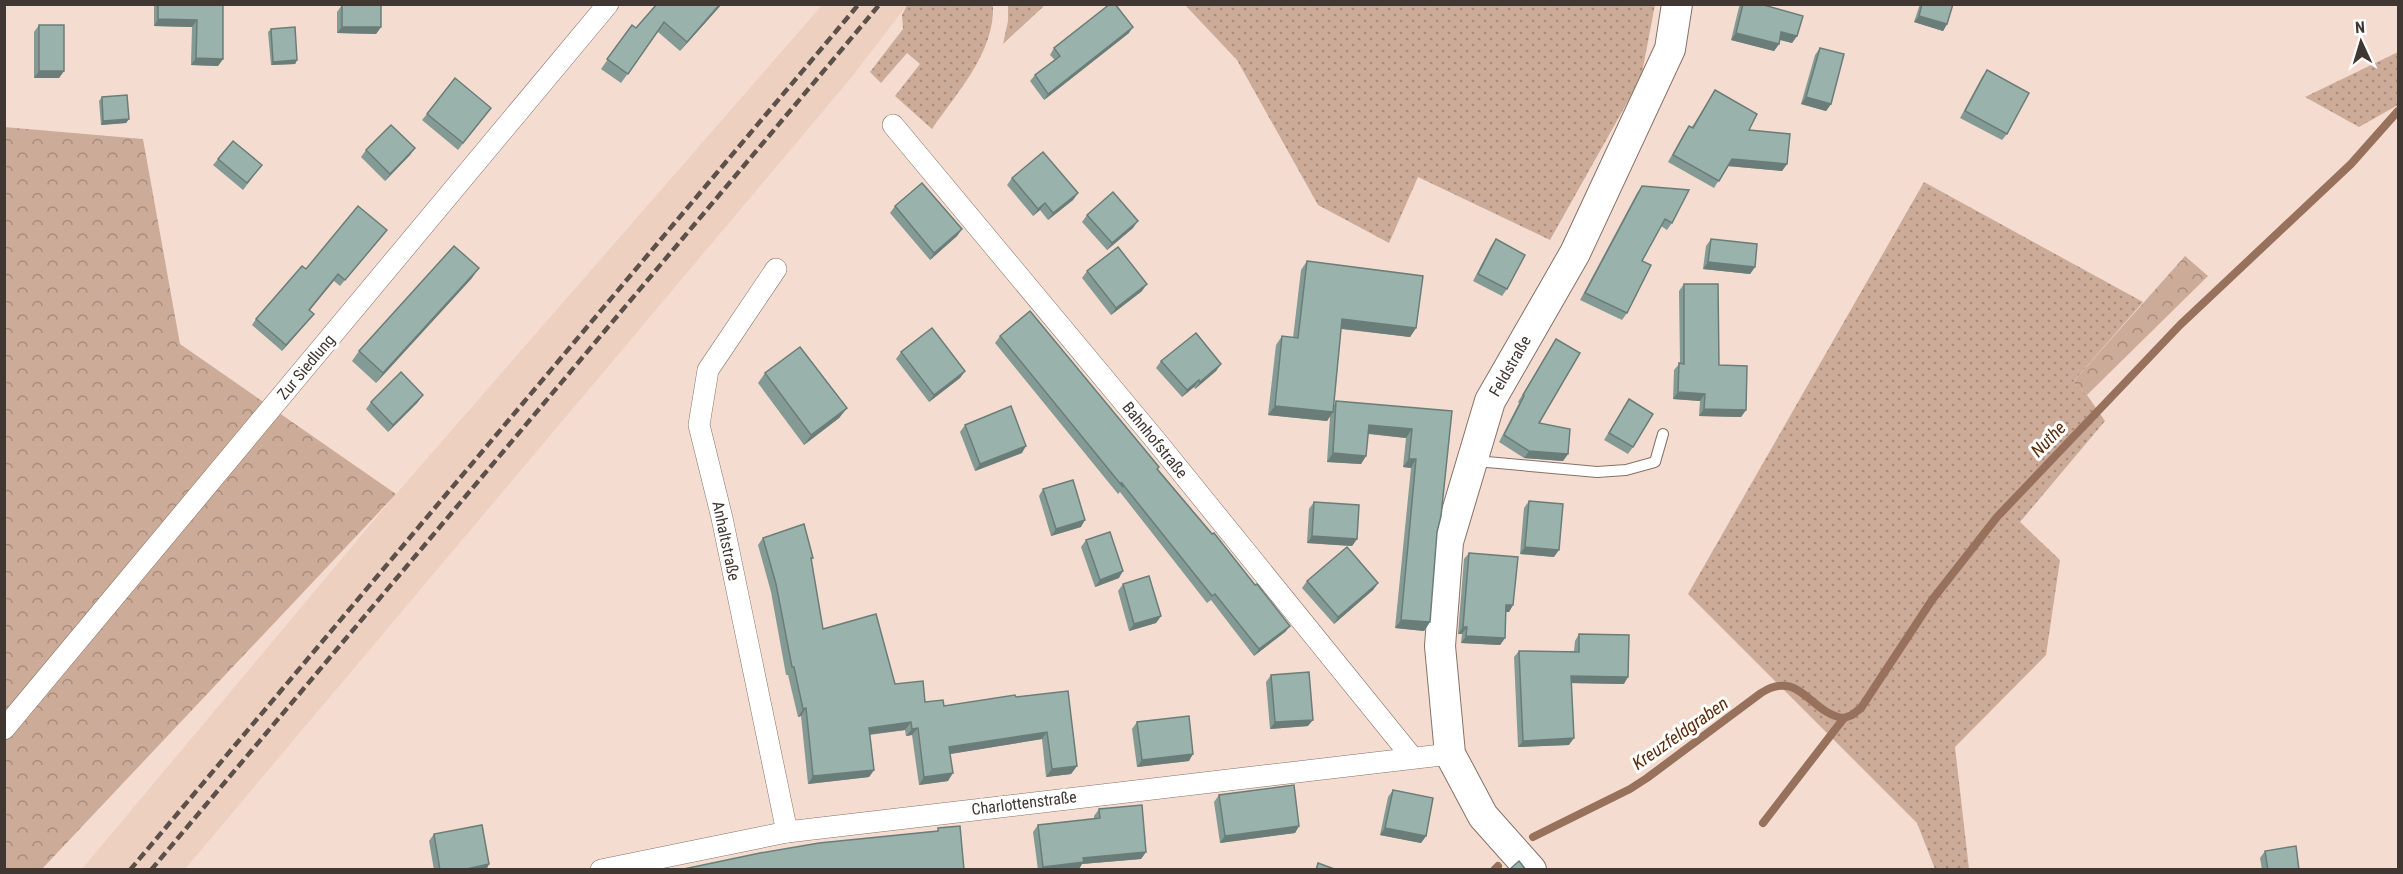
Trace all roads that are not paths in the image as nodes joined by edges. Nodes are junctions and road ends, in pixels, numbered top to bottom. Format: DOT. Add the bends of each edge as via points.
graph roads {
  1 [pos="608,4"];
  2 [pos="1677,4"];
  3 [pos="894,125"];
  4 [pos="776,269"];
  5 [pos="1663,435"];
  6 [pos="1472,460"];
  7 [pos="4,729"];
  8 [pos="1450,754"];
  9 [pos="1412,757"];
  10 [pos="787,832"];
  11 [pos="601,870"];
  12 [pos="1531,870"];
  1 -- 7 [label="street, Zur Siedlung"];
  2 -- 6 [label="street, Feldstraße" via="1670,49 1575,253 1490,401"];
  3 -- 9 [label="street, Bahnhofstraße"];
  4 -- 10 [label="street, Anhaltstraße" via="708,370 699,425"];
  5 -- 6 [label="lane" via="1655,462 1626,470 1597,472"];
  6 -- 8 [label="street, Feldstraße" via="1448,542 1440,646"];
  8 -- 9 [label="street, Charlottenstraße"];
  8 -- 12 [label="street" via="1483,816"];
  9 -- 10 [label="street, Charlottenstraße"];
  10 -- 11 [label="street, Charlottenstraße"];
}
